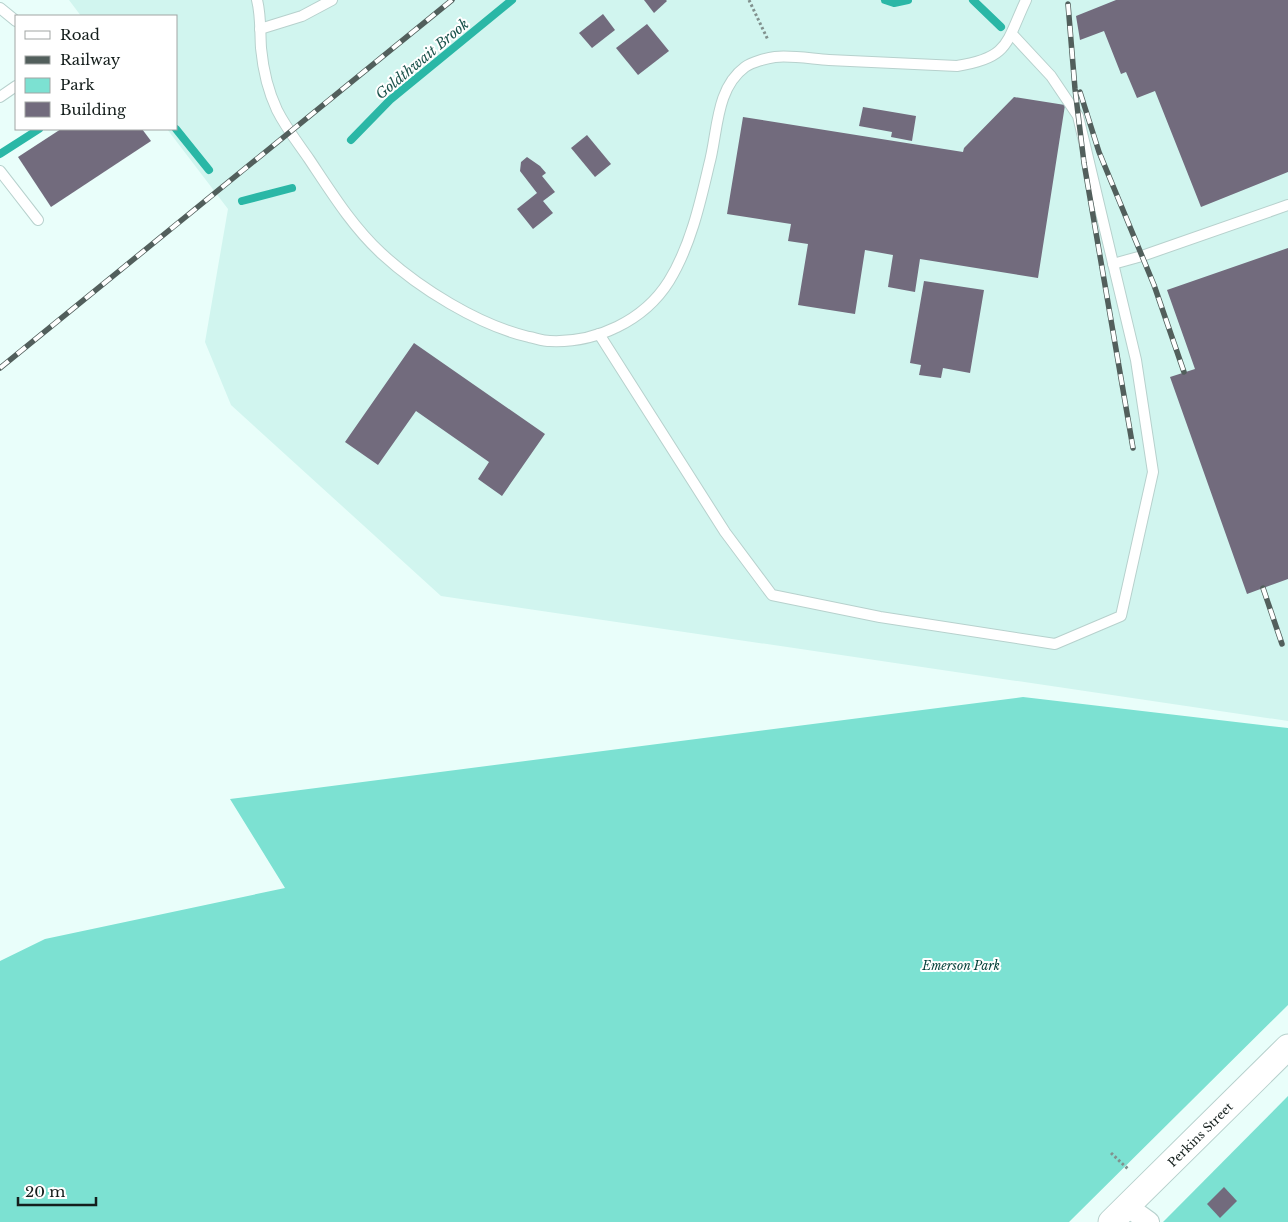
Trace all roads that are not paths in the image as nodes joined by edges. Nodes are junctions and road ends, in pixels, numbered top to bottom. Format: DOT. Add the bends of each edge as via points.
graph roads {
  1 [pos="257,0"];
  2 [pos="332,0"];
  3 [pos="1026,0"];
  4 [pos="0,8"];
  5 [pos="15,20"];
  6 [pos="260,29"];
  7 [pos="1012,34"];
  8 [pos="15,87"];
  9 [pos="0,97"];
  10 [pos="0,171"];
  11 [pos="1288,205"];
  12 [pos="38,220"];
  13 [pos="1113,264"];
  14 [pos="599,334"];
  15 [pos="1288,1047"];
  16 [pos="1119,1214"];
  17 [pos="1148,1222"];
  1 -- 6 [label="lane"];
  2 -- 6 [label="lane" via="302,16"];
  3 -- 7 [label="lane"];
  4 -- 5 [label="lane"];
  6 -- 14 [label="lane" via="267,82 277,110 358,228 379,251 403,272 486,323 548,341"];
  7 -- 13 [label="lane" via="1051,76 1078,116"];
  7 -- 14 [label="lane" via="995,55 980,63 957,66 775,57 746,66 730,82 718,111 715,142 695,218 685,249 669,281 650,305 627,322"];
  8 -- 9 [label="lane"];
  10 -- 12 [label="lane"];
  11 -- 13 [label="lane"];
  13 -- 14 [label="lane" via="1136,360 1153,472 1121,616 1055,644 880,617 772,594 725,532"];
  15 -- 16 [label="street, Perkins Street"];
  16 -- 17 [label="street"];
}
